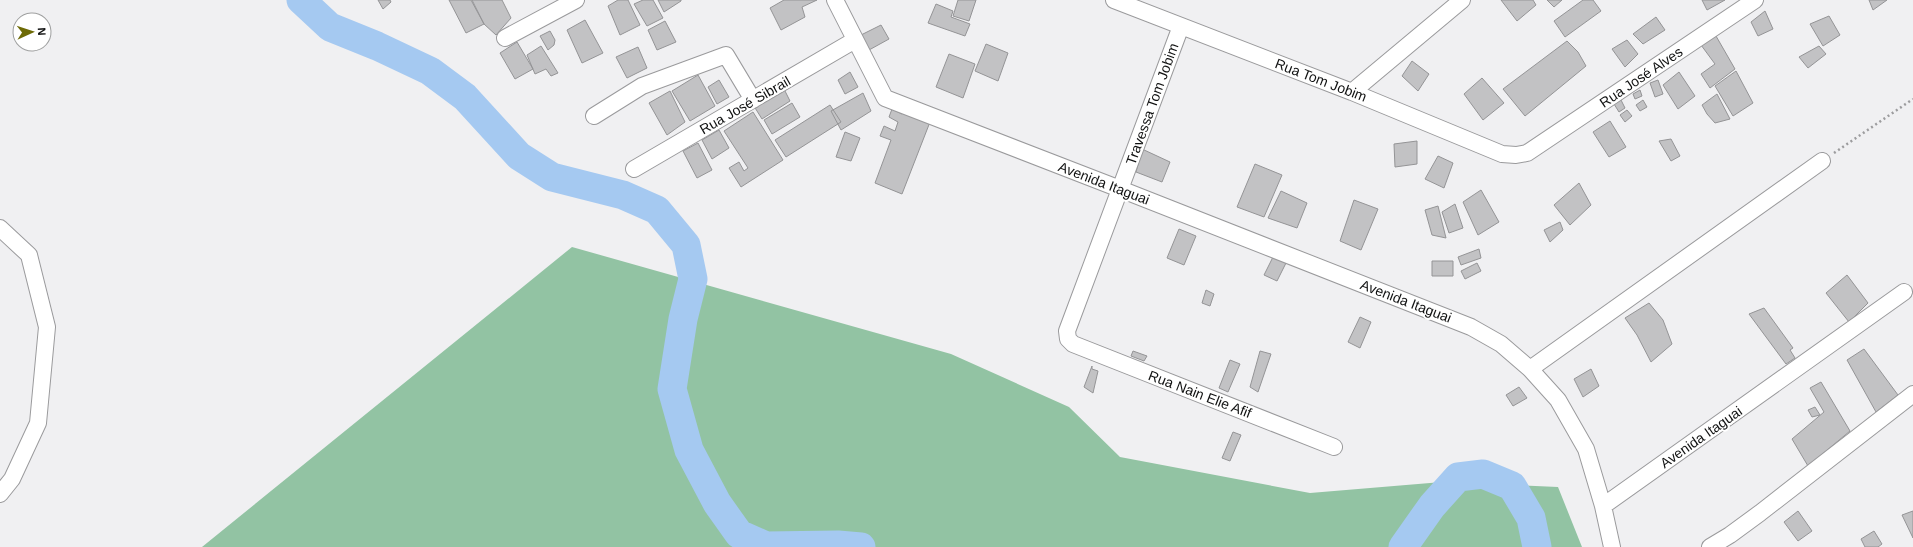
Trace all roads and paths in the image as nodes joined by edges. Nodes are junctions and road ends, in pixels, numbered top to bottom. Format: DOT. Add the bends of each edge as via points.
graph roads {
  1 [pos="576,0"];
  2 [pos="835,0"];
  3 [pos="1114,0"];
  4 [pos="1462,0"];
  5 [pos="1755,0"];
  6 [pos="1181,26"];
  7 [pos="505,38"];
  8 [pos="855,40"];
  9 [pos="1352,92"];
  10 [pos="1913,99"];
  11 [pos="753,100"];
  12 [pos="594,116"];
  13 [pos="1527,153"];
  14 [pos="1822,161"];
  15 [pos="634,169"];
  16 [pos="1120,189"];
  17 [pos="0,228"];
  18 [pos="1904,292"];
  19 [pos="1068,339"];
  20 [pos="1530,369"];
  21 [pos="1913,394"];
  22 [pos="1334,447"];
  23 [pos="0,494"];
  24 [pos="1603,506"];
  25 [pos="1612,547"];
  26 [pos="1710,547"];
  1 -- 7 [label="street"];
  2 -- 8 [label="street, Avenida Itaguai"];
  3 -- 6 [label="street, Rua Tom Jobim"];
  4 -- 9 [label="street"];
  5 -- 13 [label="street, Rua José Alves"];
  6 -- 9 [label="street, Rua Tom Jobim"];
  6 -- 16 [label="street, Travessa Tom Jobim"];
  8 -- 11 [label="street, Rua José Sibrail"];
  8 -- 16 [label="street, Avenida Itaguai" via="884,98"];
  9 -- 13 [label="street, Rua Tom Jobim" via="1502,154"];
  10 -- 14 [label="path"];
  11 -- 12 [label="street" via="726,55 642,86"];
  11 -- 15 [label="street, Rua José Sibrail"];
  14 -- 20 [label="street"];
  16 -- 19 [label="street, Travessa Tom Jobim" via="1067,331"];
  16 -- 20 [label="street, Avenida Itaguai" via="1471,327 1501,344"];
  17 -- 23 [label="street" via="29,255 46,327 38,423 12,479"];
  18 -- 24 [label="street, Avenida Itaguai"];
  19 -- 22 [label="street, Rua Nain Elie Afif" via="1073,344"];
  20 -- 24 [label="street, Avenida Itaguai" via="1558,400 1586,449"];
  21 -- 26 [label="street" via="1760,513"];
  24 -- 25 [label="street"];
}
